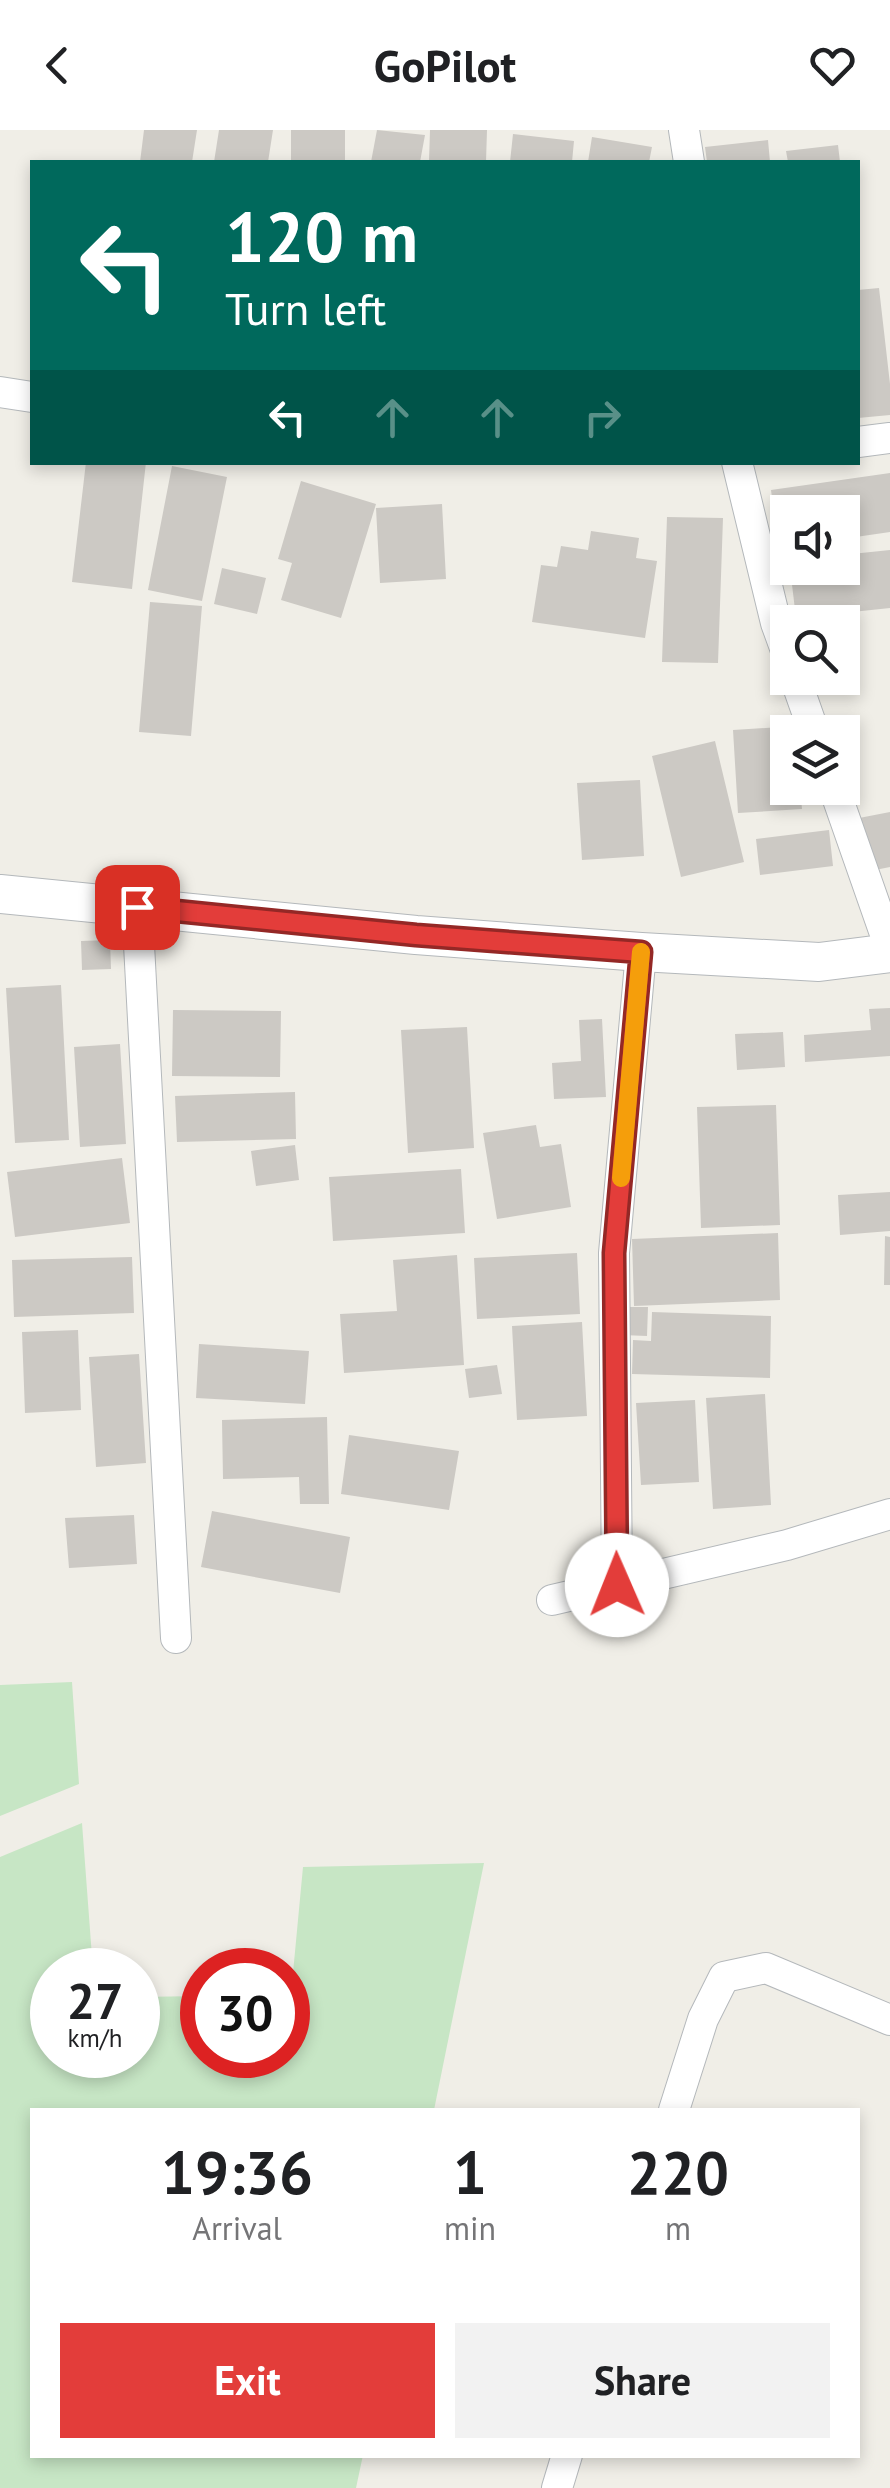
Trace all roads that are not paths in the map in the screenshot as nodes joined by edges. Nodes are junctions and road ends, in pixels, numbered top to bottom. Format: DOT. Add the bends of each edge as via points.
graph roads {
  1 [pos="684,130"];
  2 [pos="689,160"];
  3 [pos="0,392"];
  4 [pos="30,397"];
  5 [pos="890,438"];
  6 [pos="860,442"];
  7 [pos="738,465"];
  8 [pos="772,605"];
  9 [pos="840,805"];
  10 [pos="0,894"];
  11 [pos="137,907"];
  12 [pos="890,951"];
  13 [pos="641,952"];
  14 [pos="890,1514"];
  15 [pos="617,1585"];
  16 [pos="552,1600"];
  17 [pos="176,1638"];
  18 [pos="890,2020"];
  19 [pos="675,2108"];
  20 [pos="566,2458"];
  21 [pos="557,2488"];
  1 -- 2 [label="street"];
  3 -- 4 [label="street"];
  5 -- 6 [label="street"];
  7 -- 8 [label="street"];
  9 -- 12 [label="street"];
  10 -- 11 [label="street"];
  11 -- 13 [label="street"];
  11 -- 17 [label="street"];
  12 -- 13 [label="street" via="820,962"];
  13 -- 15 [label="street" via="614,1253"];
  14 -- 15 [label="street"];
  15 -- 16 [label="street"];
  18 -- 19 [label="street" via="766,1968 724,1978 703,2019"];
  20 -- 21 [label="street"];
}
